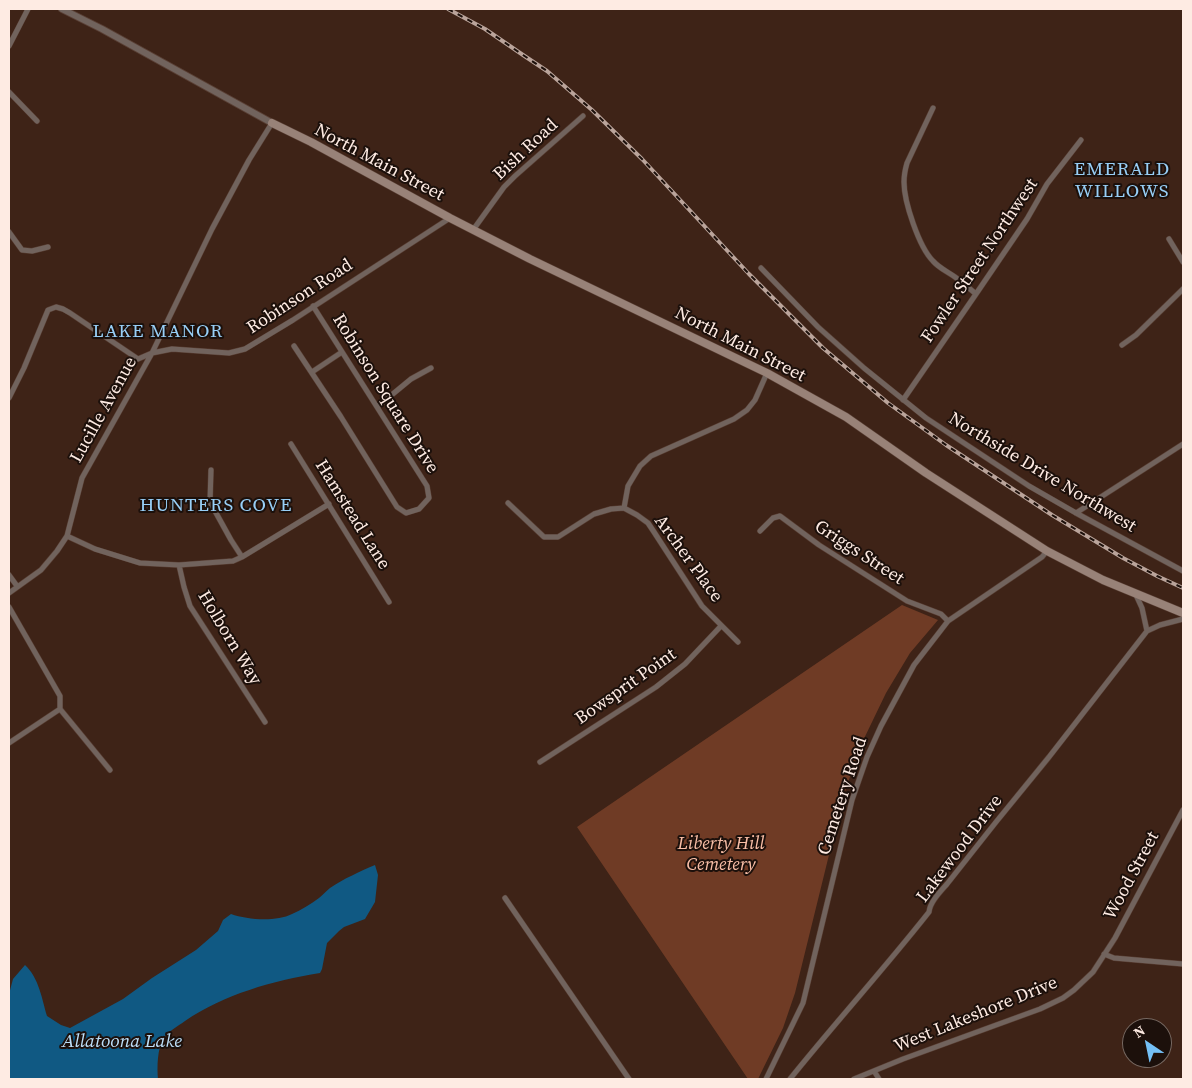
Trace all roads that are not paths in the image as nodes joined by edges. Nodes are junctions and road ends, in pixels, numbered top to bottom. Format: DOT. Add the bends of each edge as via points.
graph roads {
  1 [pos="28,9"];
  2 [pos="62,9"];
  3 [pos="9,46"];
  4 [pos="9,92"];
  5 [pos="933,108"];
  6 [pos="583,116"];
  7 [pos="38,121"];
  8 [pos="272,123"];
  9 [pos="1081,140"];
  10 [pos="450,218"];
  11 [pos="473,230"];
  12 [pos="9,232"];
  13 [pos="1168,239"];
  14 [pos="48,247"];
  15 [pos="1183,262"];
  16 [pos="761,268"];
  17 [pos="1183,289"];
  18 [pos="976,294"];
  19 [pos="313,306"];
  20 [pos="1122,345"];
  21 [pos="294,346"];
  22 [pos="342,352"];
  23 [pos="152,353"];
  24 [pos="431,368"];
  25 [pos="312,372"];
  26 [pos="767,373"];
  27 [pos="9,398"];
  28 [pos="903,400"];
  29 [pos="377,407"];
  30 [pos="292,444"];
  31 [pos="1183,444"];
  32 [pos="211,470"];
  33 [pos="508,503"];
  34 [pos="329,504"];
  35 [pos="624,508"];
  36 [pos="1076,513"];
  37 [pos="760,531"];
  38 [pos="67,536"];
  39 [pos="1047,551"];
  40 [pos="242,557"];
  41 [pos="180,565"];
  42 [pos="1183,571"];
  43 [pos="9,575"];
  44 [pos="17,586"];
  45 [pos="9,593"];
  46 [pos="1136,595"];
  47 [pos="389,602"];
  48 [pos="9,607"];
  49 [pos="1183,613"];
  50 [pos="1183,619"];
  51 [pos="948,621"];
  52 [pos="721,626"];
  53 [pos="1147,631"];
  54 [pos="738,642"];
  55 [pos="60,709"];
  56 [pos="264,722"];
  57 [pos="9,743"];
  58 [pos="540,762"];
  59 [pos="110,770"];
  60 [pos="1183,810"];
  61 [pos="505,898"];
  62 [pos="1104,954"];
  63 [pos="1183,964"];
  64 [pos="874,1071"];
  65 [pos="629,1079"];
  66 [pos="766,1079"];
  67 [pos="790,1079"];
  68 [pos="854,1079"];
  69 [pos="879,1079"];
  1 -- 3 [label="street"];
  2 -- 8 [label="street"];
  4 -- 7 [label="street"];
  5 -- 18 [label="street" via="905,172 906,199 924,249 937,265"];
  6 -- 11 [label="street, Bish Road" via="515,176"];
  8 -- 10 [label="main road, North Main Street"];
  8 -- 23 [label="street, Lucille Avenue" via="212,229"];
  9 -- 18 [label="street, Fowler Street Northwest" via="1047,184"];
  10 -- 11 [label="main road, North Main Street"];
  10 -- 19 [label="street, Robinson Road"];
  11 -- 26 [label="main road, North Main Street"];
  12 -- 14 [label="street" via="22,250"];
  13 -- 15 [label="street"];
  16 -- 28 [label="street, Northside Drive Northwest" via="818,327"];
  17 -- 20 [label="street"];
  18 -- 28 [label="street, Fowler Street Northwest"];
  19 -- 22 [label="street, Robinson Square Drive"];
  19 -- 23 [label="street, Robinson Road" via="245,349 229,353 172,348"];
  21 -- 25 [label="street"];
  22 -- 25 [label="street"];
  22 -- 29 [label="street, Robinson Square Drive"];
  23 -- 27 [label="street, Robinson Road" via="138,359 56,307 48,310"];
  23 -- 38 [label="street, Lucille Avenue" via="82,478"];
  24 -- 29 [label="street" via="411,379"];
  25 -- 29 [label="street, Robinson Square Drive" via="397,507 406,513 419,509 429,498 427,486"];
  26 -- 35 [label="street" via="747,410 651,456 640,466 628,486"];
  26 -- 39 [label="main road, North Main Street" via="846,417"];
  28 -- 36 [label="street, Northside Drive Northwest" via="1029,486"];
  30 -- 34 [label="street, Hamstead Lane"];
  31 -- 36 [label="street"];
  32 -- 40 [label="street" via="210,502"];
  33 -- 35 [label="street" via="544,537 558,537 594,514"];
  34 -- 40 [label="street"];
  34 -- 47 [label="street, Hamstead Lane"];
  35 -- 52 [label="street, Archer Place" via="648,523 702,606"];
  36 -- 42 [label="street, Northside Drive Northwest"];
  37 -- 51 [label="street, Griggs Street" via="773,518 780,516 907,601 940,614"];
  38 -- 41 [label="street" via="140,563"];
  38 -- 44 [label="street, Lucille Avenue" via="41,570"];
  39 -- 46 [label="main road, North Main Street"];
  39 -- 51 [label="street, Cemetery Road"];
  40 -- 41 [label="street" via="233,561"];
  41 -- 56 [label="street, Holborn Way" via="190,606"];
  43 -- 44 [label="street"];
  44 -- 45 [label="street, Lucille Avenue"];
  46 -- 49 [label="main road, North Main Street"];
  46 -- 53 [label="street"];
  48 -- 55 [label="street" via="60,696"];
  50 -- 53 [label="street"];
  51 -- 66 [label="street, Cemetery Road" via="914,665 867,757 841,842 803,1003"];
  52 -- 54 [label="street, Archer Place"];
  52 -- 58 [label="street, Bowsprit Point" via="685,664 656,687"];
  53 -- 67 [label="street, Lakewood Drive" via="939,894 906,942"];
  55 -- 57 [label="street"];
  55 -- 59 [label="street"];
  60 -- 62 [label="street, Wood Street"];
  61 -- 65 [label="street"];
  62 -- 63 [label="street" via="1114,958"];
  62 -- 64 [label="street, West Lakeshore Drive" via="1093,972 1063,998"];
  64 -- 68 [label="street, West Lakeshore Drive"];
  64 -- 69 [label="street"];
}
